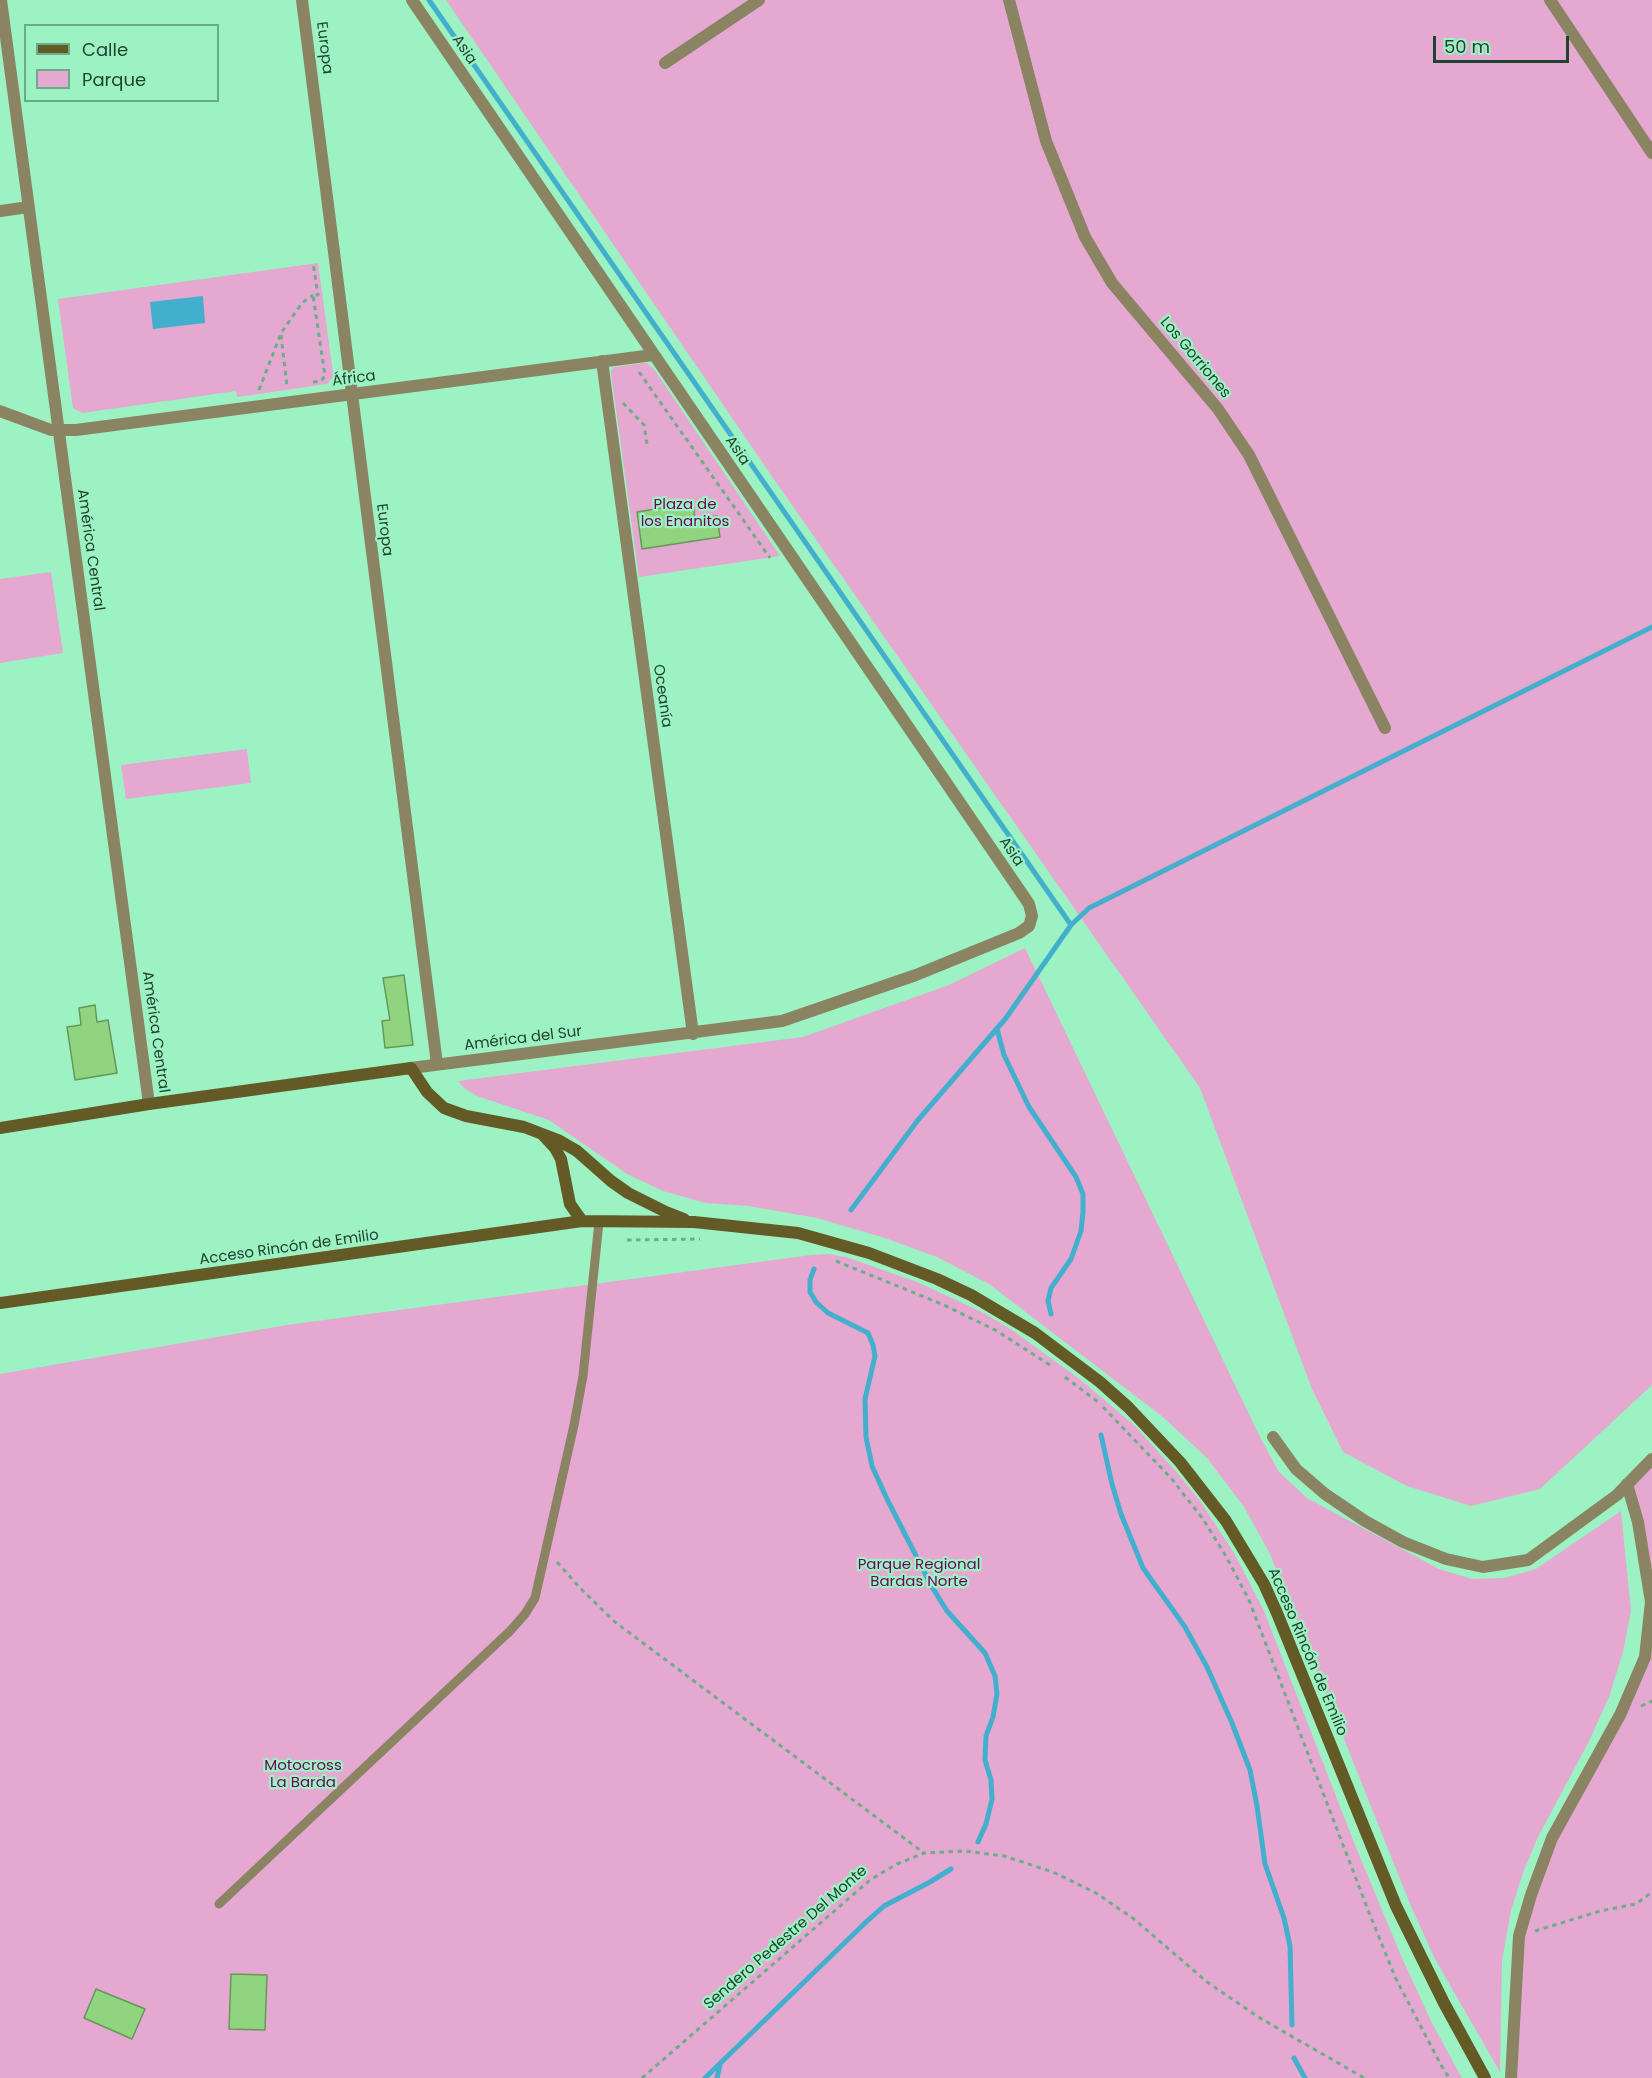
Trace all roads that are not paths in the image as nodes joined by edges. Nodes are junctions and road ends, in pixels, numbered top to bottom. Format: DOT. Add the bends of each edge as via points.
graph roads {
  1 [pos="1,0"];
  2 [pos="302,0"];
  3 [pos="412,0"];
  4 [pos="759,0"];
  5 [pos="1009,0"];
  6 [pos="1550,0"];
  7 [pos="2,22"];
  8 [pos="665,63"];
  9 [pos="1652,153"];
  10 [pos="29,207"];
  11 [pos="0,211"];
  12 [pos="653,355"];
  13 [pos="602,362"];
  14 [pos="352,394"];
  15 [pos="0,411"];
  16 [pos="59,431"];
  17 [pos="1385,728"];
  18 [pos="1032,921"];
  19 [pos="693,1034"];
  20 [pos="437,1064"];
  21 [pos="411,1068"];
  22 [pos="149,1104"];
  23 [pos="0,1128"];
  24 [pos="539,1132"];
  25 [pos="582,1221"];
  26 [pos="600,1222"];
  27 [pos="694,1222"];
  28 [pos="0,1303"];
  29 [pos="1273,1437"];
  30 [pos="1652,1460"];
  31 [pos="1627,1484"];
  32 [pos="219,1904"];
  33 [pos="1485,2078"];
  34 [pos="1511,2078"];
  1 -- 7 [label="street, América Central"];
  2 -- 14 [label="street, Europa"];
  3 -- 12 [label="street, Asia"];
  4 -- 8 [label="street"];
  5 -- 17 [label="street, Los Gorriones" via="1046,141 1085,237 1112,283 1218,409 1249,455"];
  6 -- 9 [label="street"];
  7 -- 10 [label="street, América Central"];
  10 -- 11 [label="street"];
  10 -- 16 [label="street, América Central"];
  12 -- 13 [label="street, África"];
  12 -- 18 [label="street, Asia" via="1029,904"];
  13 -- 14 [label="street, África"];
  13 -- 19 [label="street, Oceanía"];
  14 -- 16 [label="street, África"];
  14 -- 20 [label="street, Europa"];
  15 -- 16 [label="street"];
  16 -- 22 [label="street, América Central"];
  18 -- 19 [label="street, América del Sur" via="1019,933 947,963 800,1016"];
  19 -- 20 [label="street, América del Sur"];
  20 -- 21 [label="street, América del Sur"];
  21 -- 22 [label="main road, América del Sur"];
  21 -- 24 [label="main road, Acceso Rincón de Emilio" via="427,1092 454,1113"];
  22 -- 23 [label="main road, América del Sur"];
  24 -- 25 [label="main road" via="561,1159 570,1204"];
  24 -- 27 [label="main road, Acceso Rincón de Emilio" via="568,1145 628,1193"];
  25 -- 26 [label="main road, Acceso Rincón de Emilio"];
  25 -- 28 [label="main road, Acceso Rincón de Emilio"];
  26 -- 27 [label="main road, Acceso Rincón de Emilio"];
  26 -- 32 [label="lane" via="583,1376 535,1598 510,1631"];
  27 -- 33 [label="main road, Acceso Rincón de Emilio" via="798,1233 937,1278 1035,1333 1100,1382 1154,1433 1226,1521 1264,1584 1396,1906"];
  29 -- 31 [label="street" via="1296,1469 1365,1521 1446,1559 1483,1567 1528,1560"];
  30 -- 31 [label="street"];
  31 -- 34 [label="street" via="1638,1522 1650,1602 1645,1657 1620,1715 1552,1838 1531,1895 1519,1936"];
}
